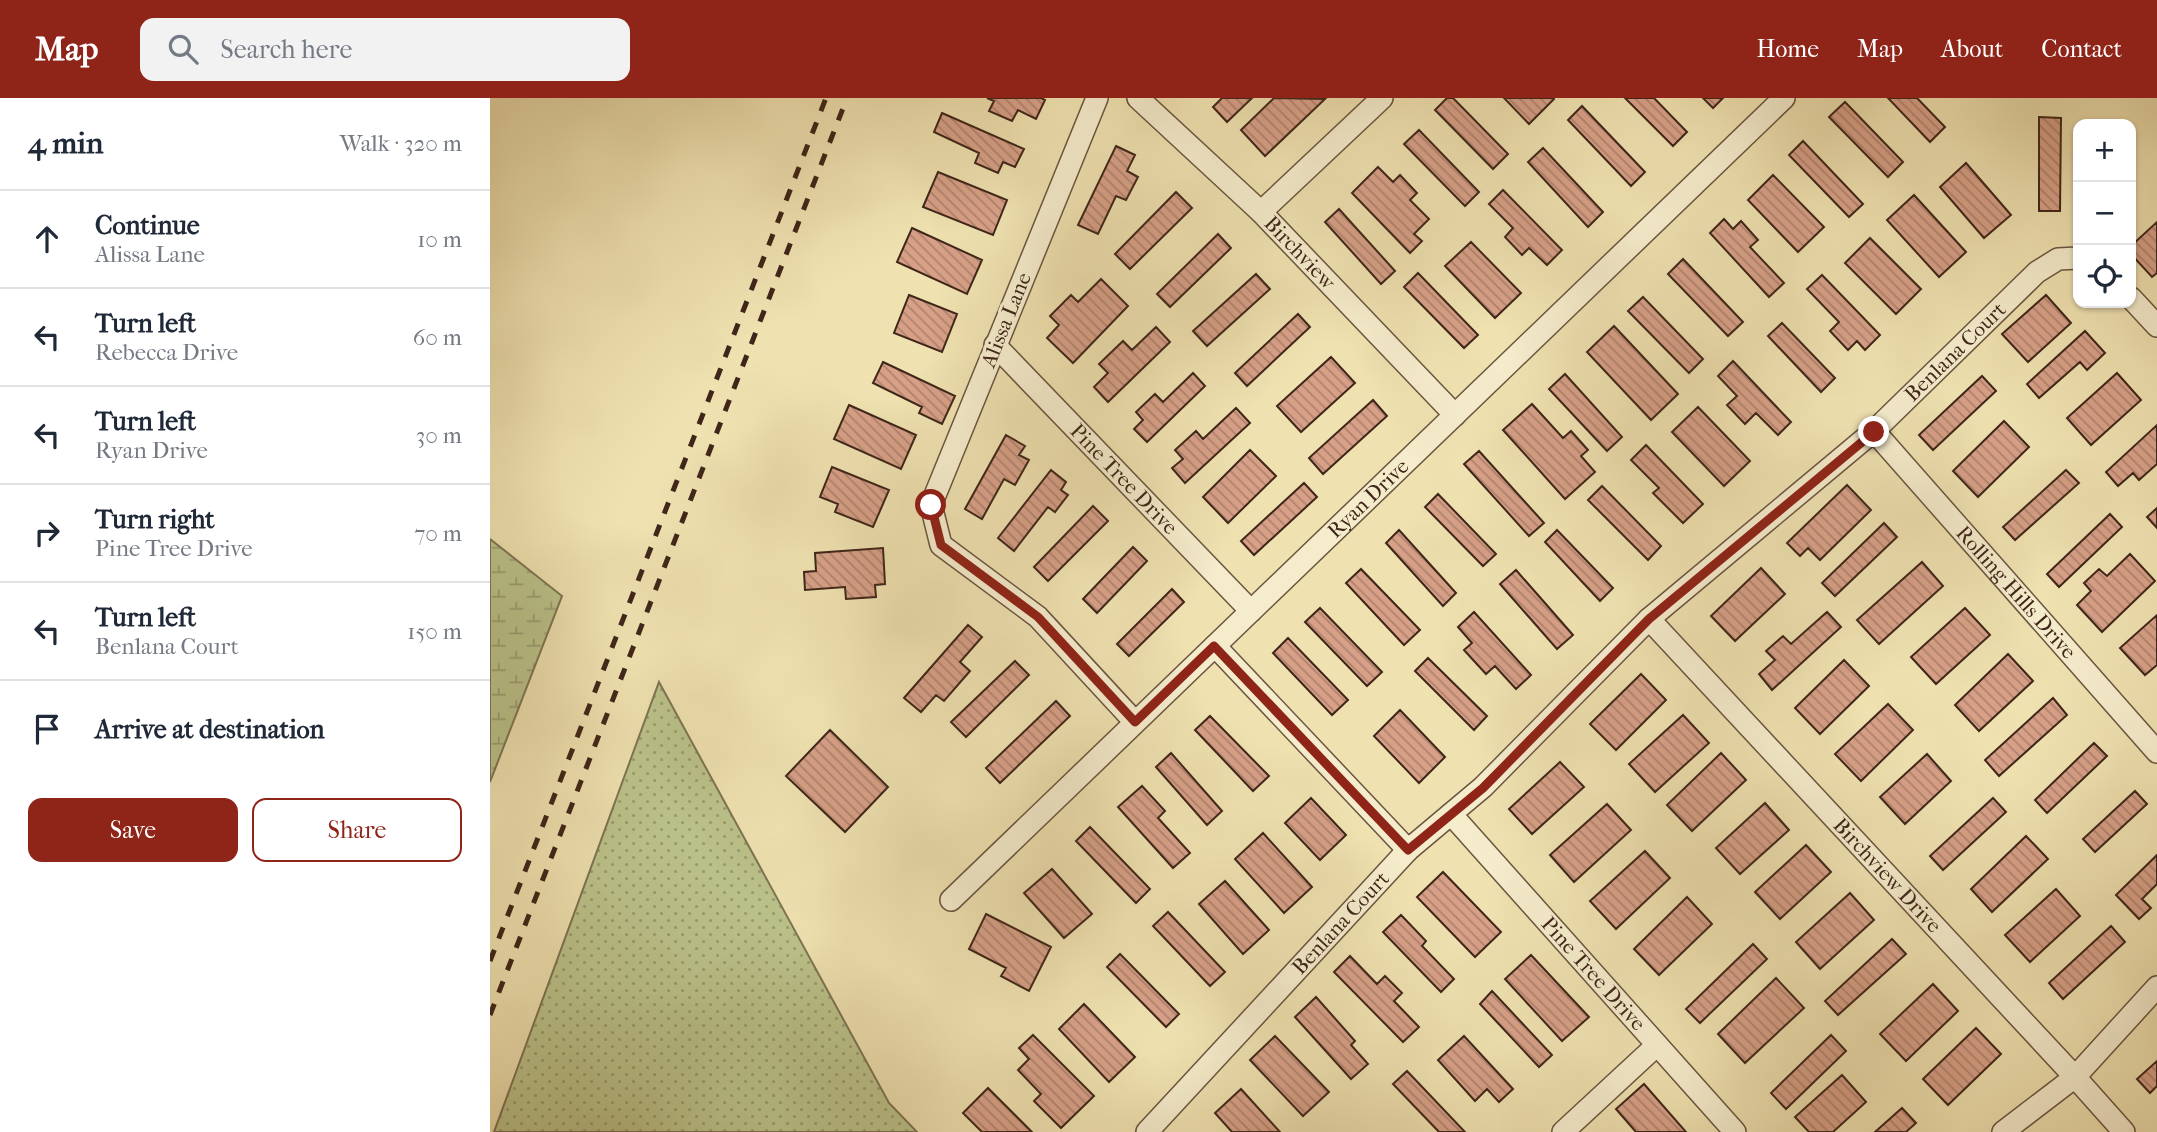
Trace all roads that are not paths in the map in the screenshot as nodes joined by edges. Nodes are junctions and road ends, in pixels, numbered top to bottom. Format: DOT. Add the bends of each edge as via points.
graph roads {
  1 [pos="1097,98"];
  2 [pos="1138,98"];
  3 [pos="1382,98"];
  4 [pos="1784,98"];
  5 [pos="1261,212"];
  6 [pos="2073,258"];
  7 [pos="2136,303"];
  8 [pos="2157,326"];
  9 [pos="995,345"];
  10 [pos="1455,415"];
  11 [pos="1874,432"];
  12 [pos="1251,611"];
  13 [pos="1649,619"];
  14 [pos="1214,646"];
  15 [pos="1135,722"];
  16 [pos="2157,752"];
  17 [pos="1451,814"];
  18 [pos="1408,850"];
  19 [pos="951,900"];
  20 [pos="2157,987"];
  21 [pos="1657,1045"];
  22 [pos="2076,1077"];
  23 [pos="1147,1132"];
  24 [pos="1563,1132"];
  25 [pos="1735,1132"];
  26 [pos="2003,1132"];
  27 [pos="2124,1132"];
  1 -- 9 [label="street, Alissa Lane"];
  2 -- 5 [label="street, Birchview"];
  3 -- 5 [label="street"];
  4 -- 10 [label="street, Ryan Drive"];
  5 -- 10 [label="street, Birchview"];
  6 -- 11 [label="street, Benlana Court" via="2058,259 2037,272"];
  7 -- 8 [label="street"];
  9 -- 12 [label="street, Pine Tree Drive"];
  9 -- 15 [label="street, Alissa Lane" via="931,505 941,545 1038,617"];
  10 -- 12 [label="street, Ryan Drive"];
  11 -- 13 [label="street, Benlana Court"];
  11 -- 16 [label="street, Rolling Hills Drive"];
  12 -- 14 [label="street, Ryan Drive"];
  13 -- 17 [label="street, Benlana Court" via="1483,788"];
  13 -- 22 [label="street, Birchview Drive"];
  14 -- 15 [label="street, Ryan Drive"];
  14 -- 18 [label="street"];
  15 -- 19 [label="street, Ryan Drive"];
  17 -- 18 [label="street, Benlana Court"];
  17 -- 21 [label="street, Pine Tree Drive"];
  18 -- 23 [label="street, Benlana Court"];
  20 -- 22 [label="street"];
  21 -- 24 [label="street"];
  21 -- 25 [label="street, Pine Tree Drive"];
  22 -- 26 [label="street"];
  22 -- 27 [label="street, Birchview Drive"];
}
